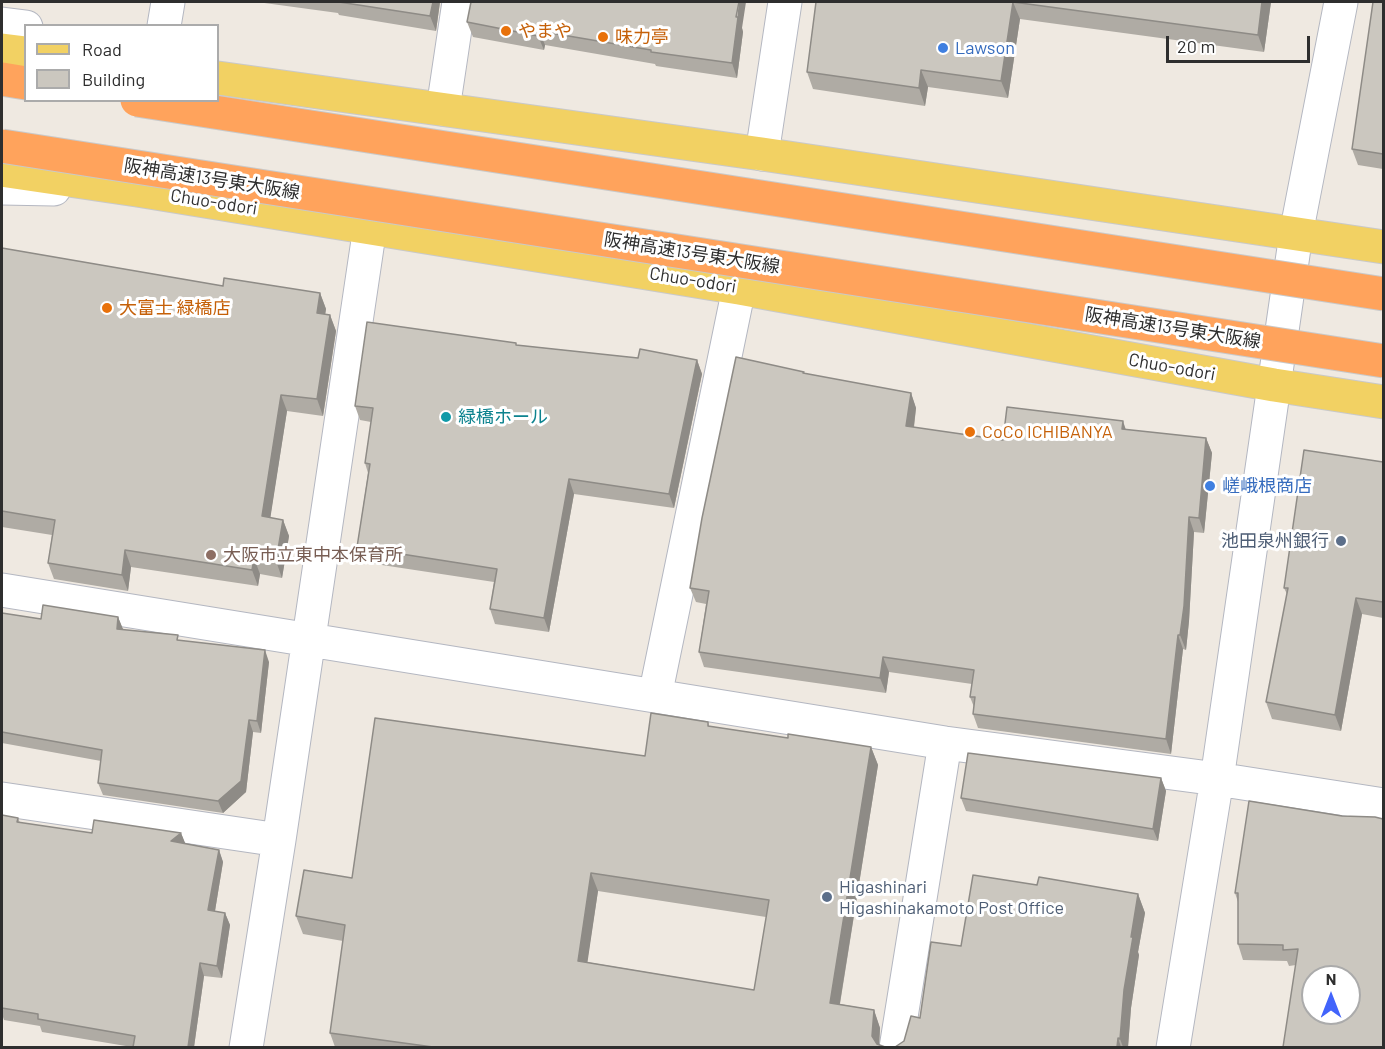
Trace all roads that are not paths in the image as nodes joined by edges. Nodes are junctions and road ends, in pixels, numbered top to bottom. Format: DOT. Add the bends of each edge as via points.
graph roads {
  1 [pos="168,2"];
  2 [pos="459,2"];
  3 [pos="785,2"];
  4 [pos="1341,2"];
  5 [pos="2,24"];
  6 [pos="164,24"];
  7 [pos="24,27"];
  8 [pos="2,50"];
  9 [pos="24,53"];
  10 [pos="219,78"];
  11 [pos="2,80"];
  12 [pos="24,83"];
  13 [pos="150,102"];
  14 [pos="443,109"];
  15 [pos="2,146"];
  16 [pos="762,154"];
  17 [pos="2,170"];
  18 [pos="2,188"];
  19 [pos="137,190"];
  20 [pos="370,227"];
  21 [pos="1296,234"];
  22 [pos="1383,247"];
  23 [pos="739,288"];
  24 [pos="1383,294"];
  25 [pos="1383,361"];
  26 [pos="1274,385"];
  27 [pos="1383,402"];
  28 [pos="2,590"];
  29 [pos="309,641"];
  30 [pos="656,696"];
  31 [pos="945,743"];
  32 [pos="1217,779"];
  33 [pos="2,799"];
  34 [pos="1383,805"];
  35 [pos="279,840"];
  36 [pos="246,1047"];
  37 [pos="896,1047"];
  38 [pos="1173,1047"];
  1 -- 6 [label="street"];
  2 -- 14 [label="street"];
  3 -- 16 [label="street"];
  4 -- 21 [label="street"];
  5 -- 7 [label="street"];
  8 -- 9 [label="main road"];
  10 -- 14 [label="main road"];
  11 -- 12 [label="highway"];
  13 -- 24 [label="highway, bridge"];
  14 -- 16 [label="main road"];
  15 -- 25 [label="highway, 阪神高速13号東大阪線, bridge"];
  16 -- 21 [label="main road"];
  17 -- 19 [label="main road, Chuo-odori"];
  18 -- 19 [label="street"];
  19 -- 20 [label="main road, Chuo-odori"];
  20 -- 23 [label="main road, Chuo-odori"];
  20 -- 29 [label="street"];
  21 -- 22 [label="main road"];
  21 -- 26 [label="street"];
  23 -- 26 [label="main road, Chuo-odori"];
  23 -- 30 [label="street"];
  26 -- 27 [label="main road, Chuo-odori"];
  26 -- 32 [label="street"];
  28 -- 29 [label="street"];
  29 -- 30 [label="street"];
  29 -- 35 [label="street"];
  30 -- 31 [label="street"];
  31 -- 32 [label="street"];
  31 -- 37 [label="street"];
  32 -- 34 [label="street"];
  32 -- 38 [label="street"];
  33 -- 35 [label="street"];
  35 -- 36 [label="street"];
}
